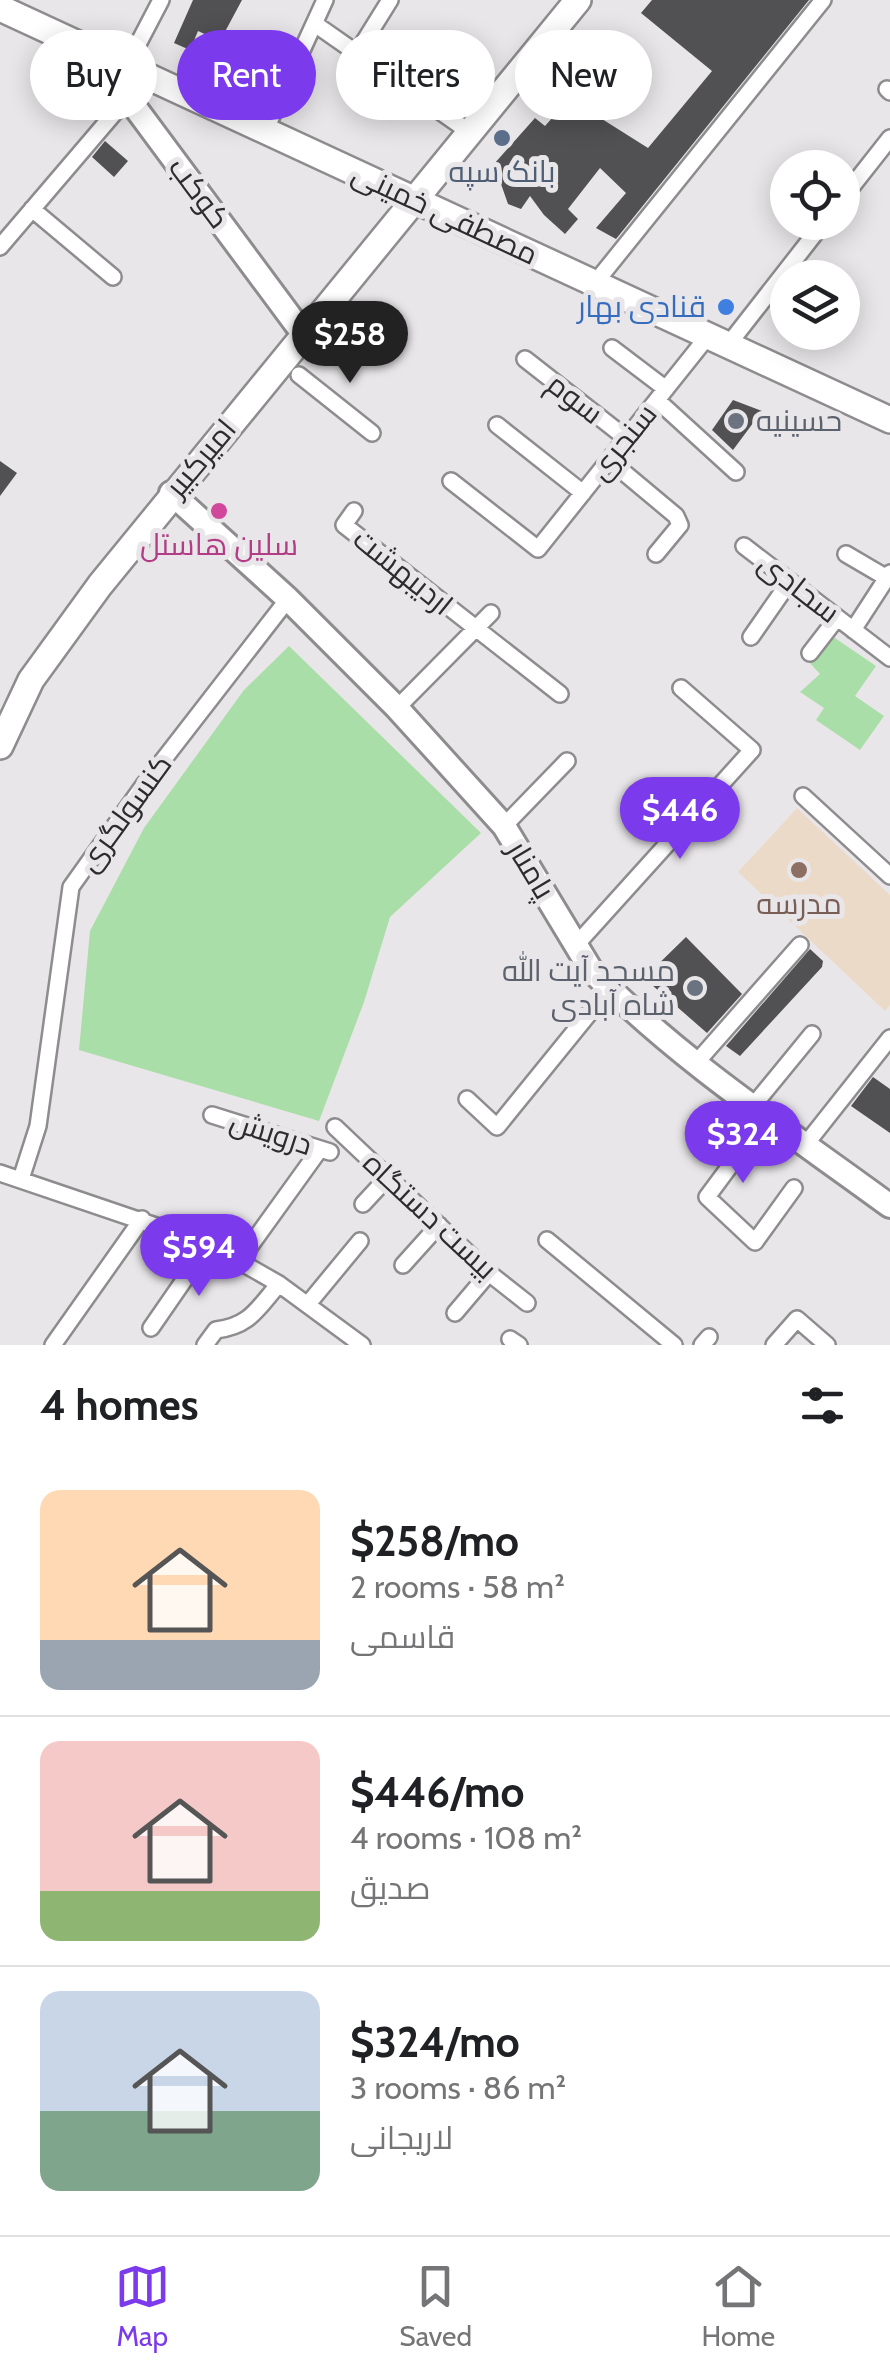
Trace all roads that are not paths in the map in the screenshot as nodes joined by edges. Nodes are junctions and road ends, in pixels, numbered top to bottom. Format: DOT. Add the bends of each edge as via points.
graph roads {
  1 [pos="161,0"];
  2 [pos="325,0"];
  3 [pos="390,0"];
  4 [pos="578,0"];
  5 [pos="823,0"];
  6 [pos="0,8"];
  7 [pos="315,24"];
  8 [pos="47,30"];
  9 [pos="151,30"];
  10 [pos="371,30"];
  11 [pos="336,39"];
  12 [pos="157,82"];
  13 [pos="109,120"];
  14 [pos="144,120"];
  15 [pos="452,120"];
  16 [pos="266,131"];
  17 [pos="471,133"];
  18 [pos="890,138"];
  19 [pos="860,176"];
  20 [pos="416,201"];
  21 [pos="32,209"];
  22 [pos="808,240"];
  23 [pos="0,247"];
  24 [pos="113,277"];
  25 [pos="595,283"];
  26 [pos="304,335"];
  27 [pos="718,341"];
  28 [pos="612,348"];
  29 [pos="525,358"];
  30 [pos="299,374"];
  31 [pos="661,395"];
  32 [pos="887,412"];
  33 [pos="497,425"];
  34 [pos="372,432"];
  35 [pos="626,438"];
  36 [pos="609,460"];
  37 [pos="736,472"];
  38 [pos="451,481"];
  39 [pos="583,493"];
  40 [pos="180,501"];
  41 [pos="354,511"];
  42 [pos="744,546"];
  43 [pos="656,554"];
  44 [pos="846,554"];
  45 [pos="888,576"];
  46 [pos="790,581"];
  47 [pos="288,599"];
  48 [pos="491,613"];
  49 [pos="838,618"];
  50 [pos="475,630"];
  51 [pos="853,630"];
  52 [pos="751,637"];
  53 [pos="810,653"];
  54 [pos="890,658"];
  55 [pos="681,688"];
  56 [pos="560,694"];
  57 [pos="396,708"];
  58 [pos="0,746"];
  59 [pos="567,762"];
  60 [pos="803,796"];
  61 [pos="504,826"];
  62 [pos="890,876"];
  63 [pos="576,944"];
  64 [pos="800,945"];
  65 [pos="609,989"];
  66 [pos="812,1034"];
  67 [pos="890,1038"];
  68 [pos="696,1063"];
  69 [pos="468,1099"];
  70 [pos="760,1111"];
  71 [pos="212,1114"];
  72 [pos="335,1127"];
  73 [pos="806,1144"];
  74 [pos="0,1173"];
  75 [pos="388,1177"];
  76 [pos="22,1179"];
  77 [pos="794,1188"];
  78 [pos="363,1204"];
  79 [pos="890,1206"];
  80 [pos="142,1219"];
  81 [pos="439,1225"];
  82 [pos="547,1240"];
  83 [pos="360,1241"];
  84 [pos="209,1244"];
  85 [pos="240,1260"];
  86 [pos="403,1265"];
  87 [pos="489,1273"];
  88 [pos="279,1284"];
  89 [pos="308,1304"];
  90 [pos="527,1304"];
  91 [pos="455,1313"];
  92 [pos="152,1328"];
  93 [pos="824,1344"];
  94 [pos="53,1345"];
  95 [pos="205,1345"];
  96 [pos="362,1345"];
  97 [pos="674,1345"];
  98 [pos="774,1345"];
  1 -- 9 [label="street"];
  2 -- 7 [label="street"];
  3 -- 10 [label="street"];
  4 -- 17 [label="main road, امیرکبیر"];
  5 -- 25 [label="street"];
  6 -- 8 [label="main road, مصطفی خمینی"];
  7 -- 11 [label="street"];
  7 -- 16 [label="street"];
  12 -- 16 [label="main road, مصطفی خمینی"];
  13 -- 21 [label="street"];
  14 -- 26 [label="street, کوکب"];
  15 -- 17 [label="street"];
  16 -- 20 [label="main road, مصطفی خمینی"];
  17 -- 20 [label="main road, امیرکبیر"];
  18 -- 19 [label="street"];
  20 -- 25 [label="main road, مصطفی خمینی"];
  20 -- 26 [label="main road, امیرکبیر"];
  21 -- 23 [label="street"];
  21 -- 24 [label="street"];
  22 -- 27 [label="street, سنجری"];
  25 -- 27 [label="main road, مصطفی خمینی"];
  26 -- 40 [label="main road, امیرکبیر"];
  27 -- 31 [label="street, سنجری"];
  27 -- 32 [label="main road, مصطفی خمینی"];
  28 -- 31 [label="street"];
  29 -- 35 [label="street, سوم"];
  30 -- 34 [label="street"];
  31 -- 35 [label="street, سنجری"];
  31 -- 37 [label="street"];
  33 -- 39 [label="street"];
  35 -- 36 [label="street, سنجری"];
  36 -- 39 [label="street, سنجری"];
  36 -- 43 [label="street" via="676,516 680,525"];
  38 -- 39 [label="street, سنجری" via="538,549"];
  40 -- 47 [label="street, پامنار"];
  40 -- 58 [label="main road, امیرکبیر" via="31,680"];
  41 -- 50 [label="street, اردیبهشت" via="344,525"];
  42 -- 46 [label="street, سجادی"];
  44 -- 45 [label="street"];
  45 -- 51 [label="street, سجادی"];
  46 -- 49 [label="street, سجادی"];
  46 -- 52 [label="street"];
  47 -- 57 [label="street, پامنار"];
  47 -- 76 [label="street, کنسولگری" via="71,886 38,1126"];
  48 -- 50 [label="street, اردیبهشت"];
  49 -- 51 [label="street, سجادی"];
  49 -- 53 [label="street"];
  50 -- 56 [label="street, اردیبهشت"];
  50 -- 57 [label="street, اردیبهشت"];
  51 -- 54 [label="street, سجادی"];
  55 -- 63 [label="street" via="752,750"];
  57 -- 61 [label="street, پامنار"];
  59 -- 61 [label="street"];
  60 -- 62 [label="street"];
  61 -- 63 [label="street, پامنار"];
  63 -- 65 [label="street, پامنار"];
  64 -- 68 [label="street"];
  65 -- 68 [label="street, پامنار"];
  65 -- 69 [label="street" via="497,1127"];
  66 -- 70 [label="street"];
  67 -- 73 [label="street"];
  68 -- 70 [label="street, پامنار"];
  70 -- 73 [label="street, پامنار"];
  70 -- 77 [label="street" via="707,1196 755,1242"];
  71 -- 85 [label="street, درویش" via="325,1150"];
  72 -- 75 [label="street, بیست دستگاه"];
  73 -- 79 [label="street, پامنار"];
  74 -- 76 [label="street"];
  75 -- 78 [label="street"];
  75 -- 81 [label="street, بیست دستگاه"];
  76 -- 80 [label="street"];
  80 -- 84 [label="street"];
  80 -- 94 [label="street"];
  81 -- 86 [label="street"];
  81 -- 87 [label="street, بیست دستگاه"];
  82 -- 97 [label="street"];
  83 -- 89 [label="street"];
  84 -- 85 [label="street"];
  84 -- 92 [label="street"];
  85 -- 88 [label="street"];
  87 -- 90 [label="street, بیست دستگاه"];
  87 -- 91 [label="street"];
  88 -- 89 [label="street"];
  88 -- 95 [label="street" via="247,1321 216,1330"];
  89 -- 96 [label="street"];
  93 -- 98 [label="street" via="797,1319"];
}
